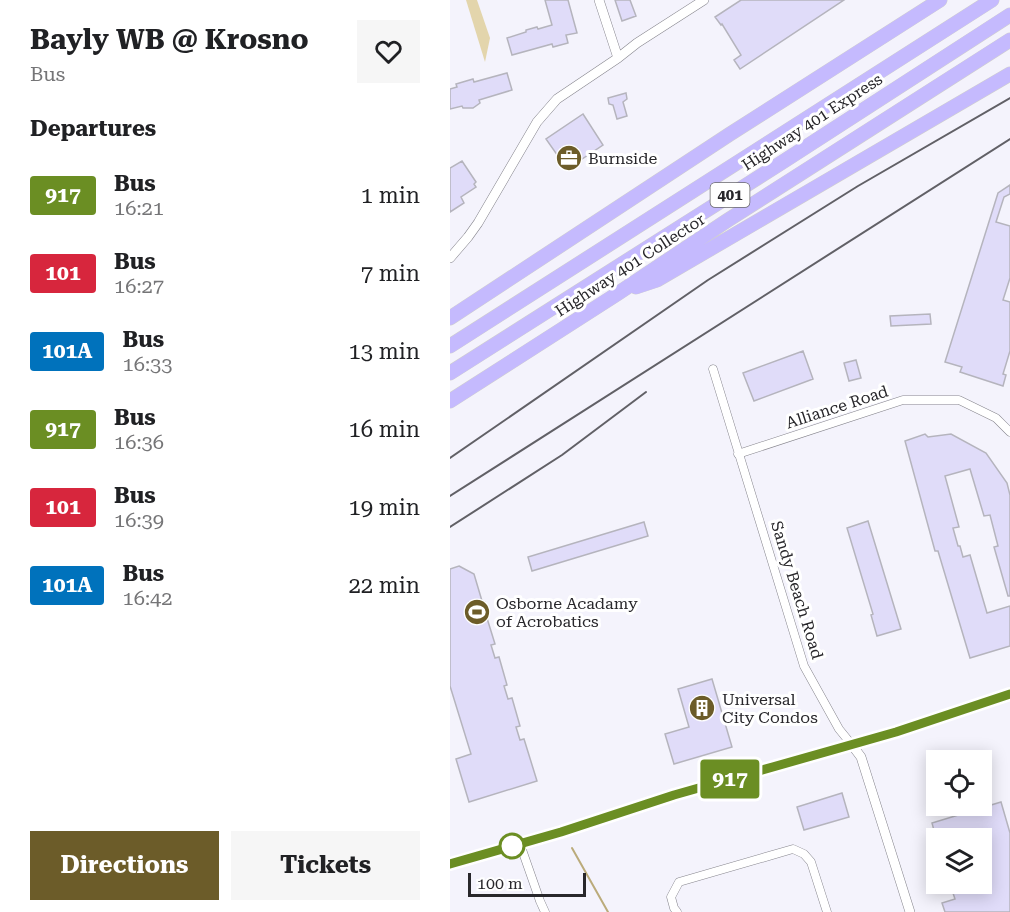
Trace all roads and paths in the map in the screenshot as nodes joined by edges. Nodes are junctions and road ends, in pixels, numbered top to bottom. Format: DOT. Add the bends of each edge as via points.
graph roads {
  1 [pos="599,0"];
  2 [pos="704,0"];
  3 [pos="940,0"];
  4 [pos="992,0"];
  5 [pos="1010,15"];
  6 [pos="1010,40"];
  7 [pos="618,58"];
  8 [pos="1010,74"];
  9 [pos="450,258"];
  10 [pos="617,294"];
  11 [pos="450,318"];
  12 [pos="450,346"];
  13 [pos="712,369"];
  14 [pos="450,373"];
  15 [pos="450,401"];
  16 [pos="1010,432"];
  17 [pos="738,454"];
  18 [pos="1010,694"];
  19 [pos="852,745"];
  20 [pos="520,844"];
  21 [pos="450,864"];
  22 [pos="545,912"];
  23 [pos="677,912"];
  24 [pos="826,912"];
  25 [pos="910,912"];
  1 -- 7 [label="street"];
  2 -- 7 [label="street"];
  3 -- 11 [label="highway"];
  4 -- 12 [label="highway, Highway 401 Express / 401"];
  5 -- 14 [label="highway, Highway 401 Express / 401"];
  6 -- 10 [label="highway, Highway 401 Collector / 401"];
  7 -- 9 [label="street" via="556,99 537,122 478,224"];
  8 -- 10 [label="highway" via="657,280"];
  10 -- 15 [label="highway, Highway 401 Collector / 401"];
  13 -- 17 [label="street, Sandy Beach Road"];
  16 -- 17 [label="street, Alliance Road" via="996,418 959,400 903,400"];
  17 -- 19 [label="street, Sandy Beach Road" via="804,666"];
  18 -- 19 [label="main road"];
  19 -- 20 [label="main road"];
  19 -- 25 [label="street, Sandy Beach Road" via="861,757"];
  20 -- 21 [label="main road"];
  20 -- 22 [label="street"];
  23 -- 24 [label="street" via="671,897 679,882 793,849 811,862"];
}
